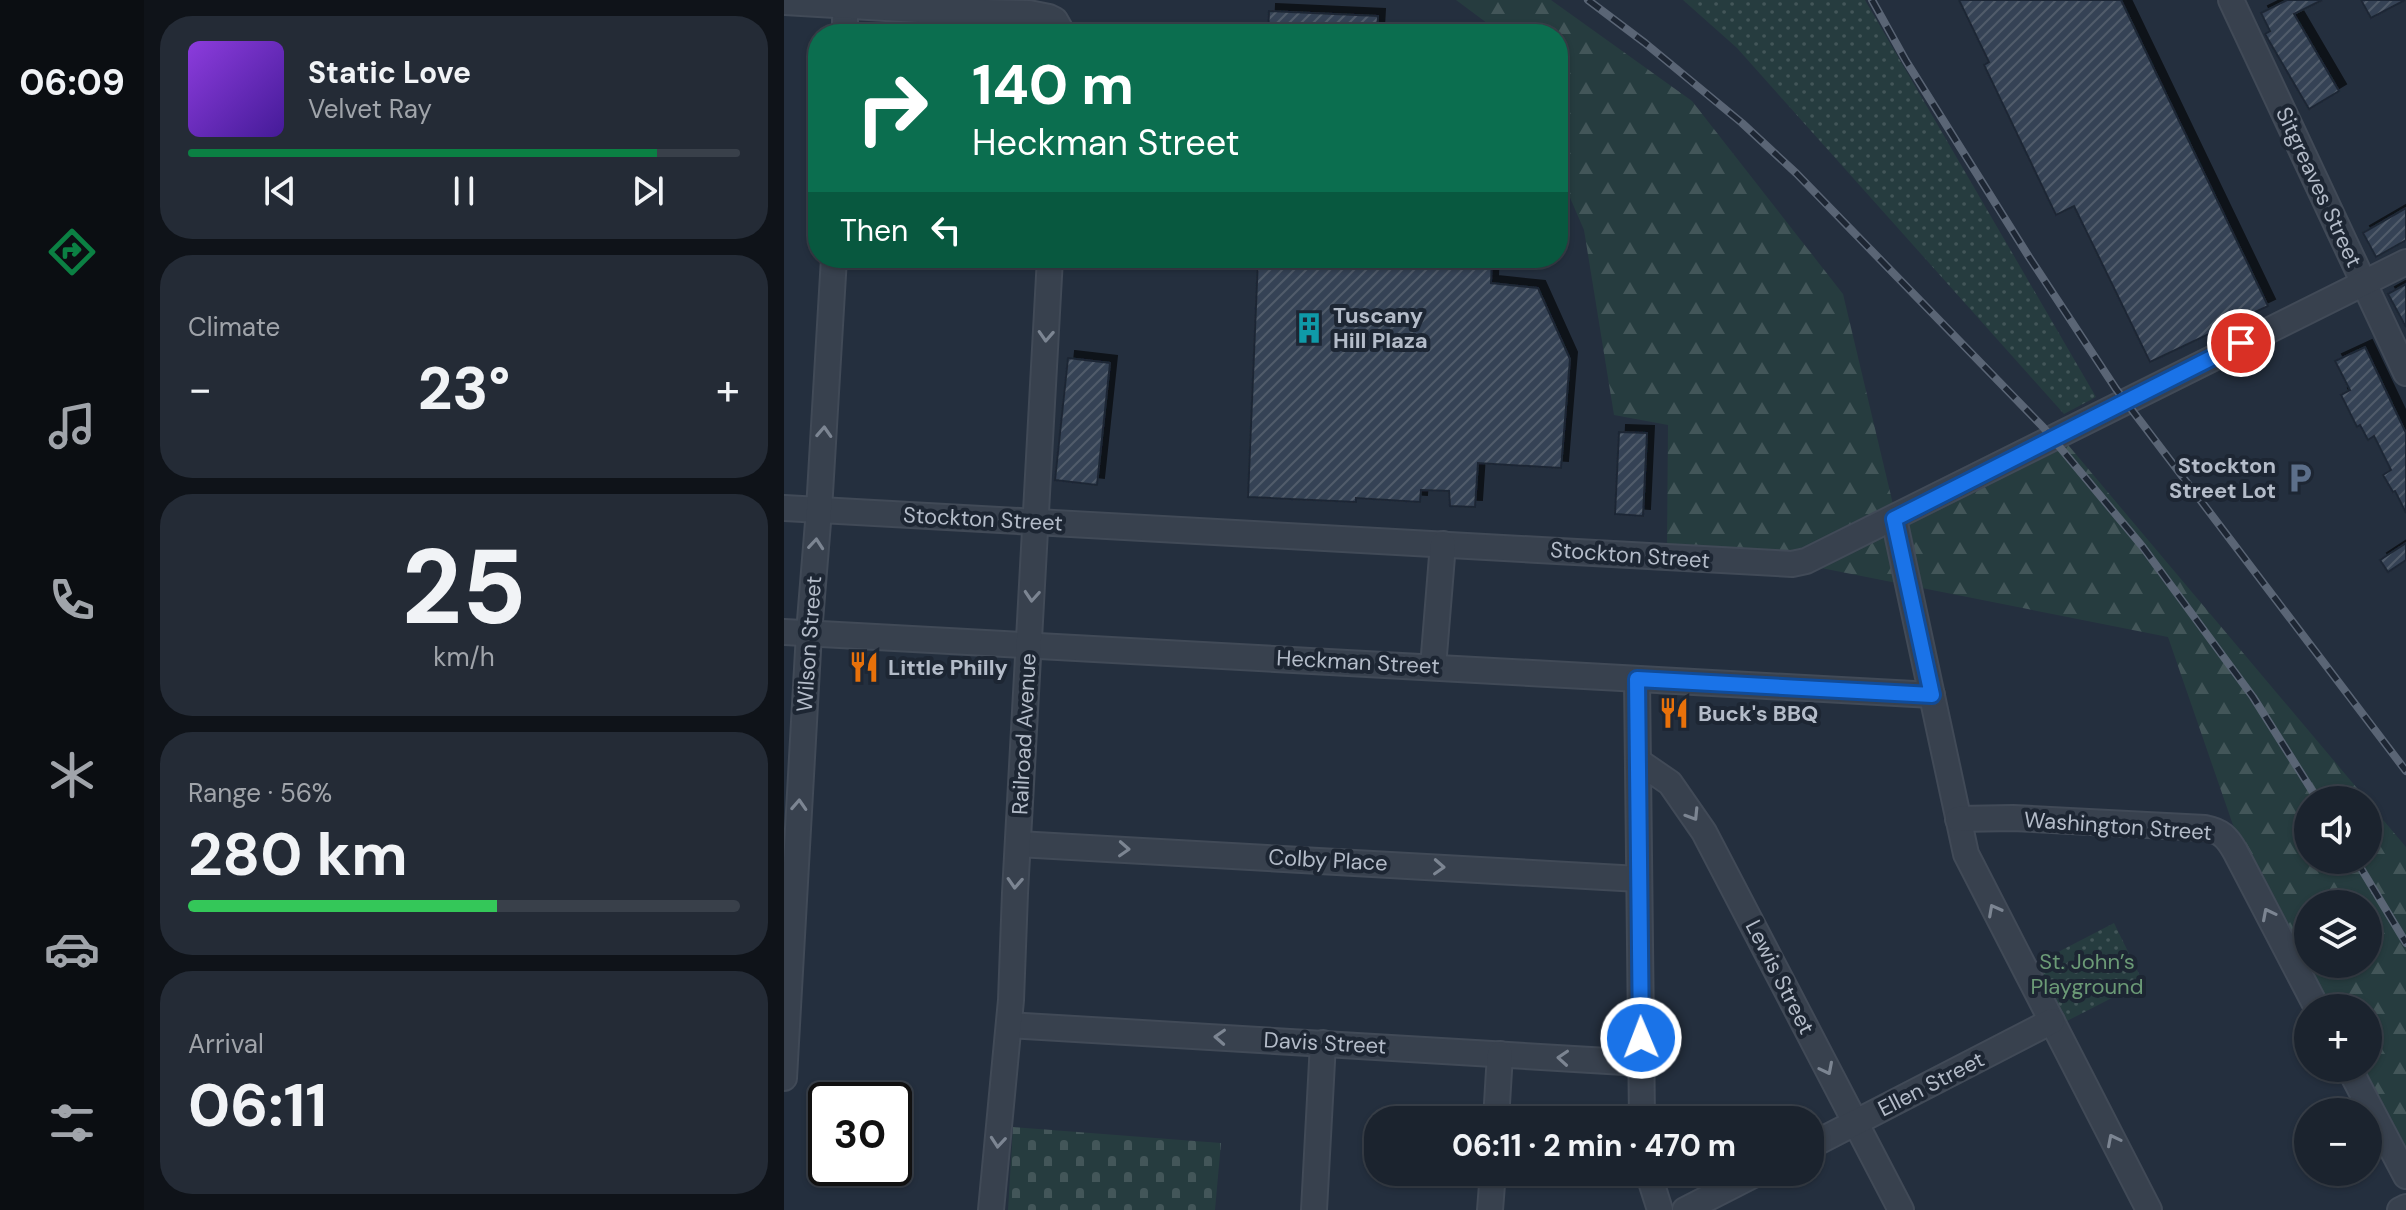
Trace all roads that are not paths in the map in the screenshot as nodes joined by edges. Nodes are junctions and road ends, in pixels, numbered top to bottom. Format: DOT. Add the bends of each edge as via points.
graph roads {
  1 [pos="2231,0"];
  2 [pos="784,2"];
  3 [pos="845,3"];
  4 [pos="845,24"];
  5 [pos="1057,24"];
  6 [pos="2406,262"];
  7 [pos="833,268"];
  8 [pos="1049,268"];
  9 [pos="2364,284"];
  10 [pos="2406,373"];
  11 [pos="784,508"];
  12 [pos="819,510"];
  13 [pos="1894,519"];
  14 [pos="1036,521"];
  15 [pos="1443,544"];
  16 [pos="784,632"];
  17 [pos="809,633"];
  18 [pos="1029,643"];
  19 [pos="1433,667"];
  20 [pos="1637,679"];
  21 [pos="1932,695"];
  22 [pos="1638,761"];
  23 [pos="1958,819"];
  24 [pos="1018,844"];
  25 [pos="1639,879"];
  26 [pos="2310,994"];
  27 [pos="2052,1021"];
  28 [pos="1009,1025"];
  29 [pos="1323,1043"];
  30 [pos="1500,1054"];
  31 [pos="1641,1063"];
  32 [pos="784,1078"];
  33 [pos="2356,1082"];
  34 [pos="1497,1106"];
  35 [pos="1642,1106"];
  36 [pos="1855,1123"];
  37 [pos="1824,1139"];
  38 [pos="2406,1176"];
  39 [pos="1492,1186"];
  40 [pos="1652,1186"];
  41 [pos="1732,1186"];
  42 [pos="2406,1207"];
  43 [pos="991,1210"];
  44 [pos="1314,1210"];
  45 [pos="1490,1210"];
  46 [pos="1660,1210"];
  47 [pos="1685,1210"];
  48 [pos="1901,1210"];
  49 [pos="2149,1210"];
  50 [pos="2400,1210"];
  1 -- 9 [label="street, Sitgreaves Street"];
  2 -- 3 [label="street"];
  3 -- 4 [label="street"];
  3 -- 5 [label="street" via="1044,15"];
  6 -- 9 [label="street, Stockton Street"];
  12 -- 7 [label="street, Wilson Street, one-way"];
  8 -- 14 [label="street, Railroad Avenue, one-way"];
  9 -- 10 [label="street, Sitgreaves Street"];
  9 -- 13 [label="street, Stockton Street"];
  11 -- 12 [label="street, Stockton Street"];
  12 -- 14 [label="street, Stockton Street"];
  17 -- 12 [label="street, Wilson Street, one-way"];
  13 -- 15 [label="street, Stockton Street" via="1792,564"];
  13 -- 21 [label="street"];
  14 -- 15 [label="street, Stockton Street"];
  14 -- 18 [label="street, Railroad Avenue, one-way"];
  15 -- 19 [label="street"];
  16 -- 17 [label="street, Heckman Street"];
  17 -- 18 [label="street, Heckman Street"];
  32 -- 17 [label="street, Wilson Street, one-way"];
  18 -- 19 [label="street, Heckman Street"];
  18 -- 24 [label="street, Railroad Avenue"];
  19 -- 20 [label="street, Heckman Street"];
  20 -- 21 [label="street, Heckman Street"];
  20 -- 22 [label="street"];
  21 -- 23 [label="street"];
  22 -- 25 [label="street"];
  22 -- 36 [label="street, Lewis Street, one-way" via="1670,783 1704,832"];
  26 -- 23 [label="street, Washington Street, one-way" via="2235,851 2219,831"];
  27 -- 23 [label="street, one-way" via="1976,877"];
  24 -- 25 [label="street, Colby Place, one-way"];
  24 -- 28 [label="street, Railroad Avenue, one-way"];
  25 -- 31 [label="street"];
  27 -- 36 [label="street, Ellen Street"];
  49 -- 27 [label="street, one-way"];
  29 -- 28 [label="street, Davis Street, one-way"];
  28 -- 43 [label="street, Railroad Avenue, one-way"];
  29 -- 30 [label="street, Davis Street"];
  29 -- 44 [label="street"];
  31 -- 30 [label="street, Davis Street, one-way"];
  30 -- 34 [label="street"];
  31 -- 35 [label="street"];
  33 -- 38 [label="street"];
  36 -- 37 [label="street, Ellen Street"];
  36 -- 48 [label="street, Lewis Street"];
  39 -- 45 [label="street"];
  40 -- 46 [label="street"];
  41 -- 47 [label="street"];
  42 -- 50 [label="street"];
}
